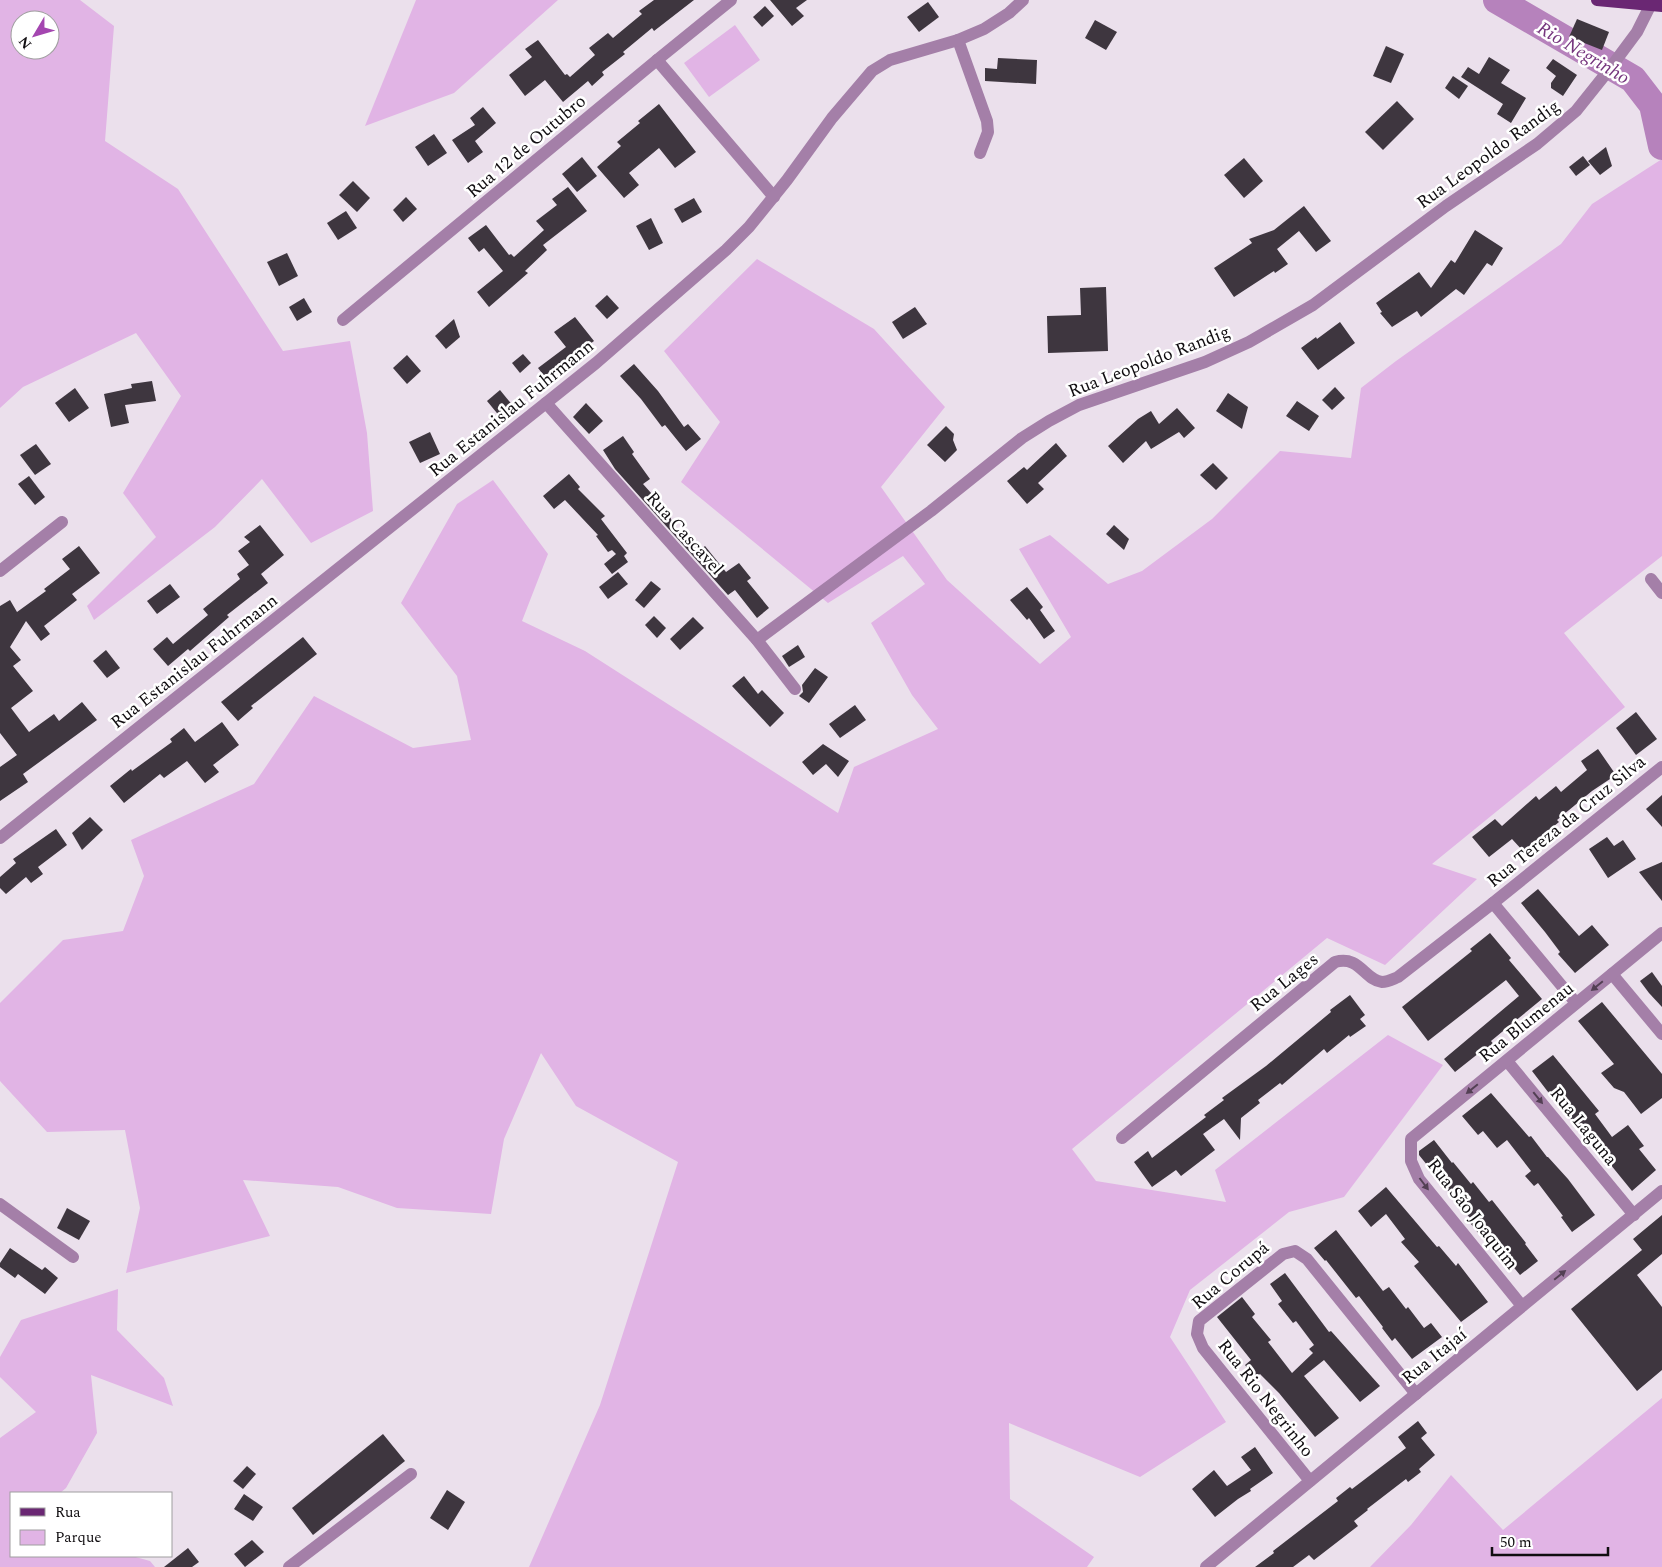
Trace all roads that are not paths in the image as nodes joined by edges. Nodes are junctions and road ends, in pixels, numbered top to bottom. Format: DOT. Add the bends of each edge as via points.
graph roads {
  1 [pos="731,0"];
  2 [pos="1023,0"];
  3 [pos="1597,0"];
  4 [pos="1656,6"];
  5 [pos="958,40"];
  6 [pos="657,60"];
  7 [pos="980,153"];
  8 [pos="774,197"];
  9 [pos="344,320"];
  10 [pos="546,403"];
  11 [pos="62,522"];
  12 [pos="0,571"];
  13 [pos="1651,579"];
  14 [pos="1662,593"];
  15 [pos="757,640"];
  16 [pos="795,689"];
  17 [pos="1662,767"];
  18 [pos="0,838"];
  19 [pos="1493,903"];
  20 [pos="1662,933"];
  21 [pos="1612,974"];
  22 [pos="1576,1003"];
  23 [pos="1662,1034"];
  24 [pos="1507,1060"];
  25 [pos="1122,1138"];
  26 [pos="1411,1139"];
  27 [pos="1662,1191"];
  28 [pos="0,1204"];
  29 [pos="1634,1215"];
  30 [pos="73,1257"];
  31 [pos="1522,1306"];
  32 [pos="1197,1334"];
  33 [pos="1416,1394"];
  34 [pos="411,1474"];
  35 [pos="1310,1481"];
  36 [pos="289,1567"];
  37 [pos="1206,1567"];
  1 -- 6 [label="street, Rua 12 de Outubro"];
  2 -- 5 [label="street, Rua Estanislau Fuhrmann" via="984,29"];
  3 -- 4 [label="main road"];
  4 -- 15 [label="street, Rua Leopoldo Randig" via="1576,111 1537,144 1313,304 1249,342 1205,362 1079,405 1048,420"];
  5 -- 7 [label="street" via="987,121 988,132"];
  5 -- 8 [label="street, Rua Estanislau Fuhrmann" via="890,60 872,71 832,118"];
  6 -- 8 [label="street"];
  6 -- 9 [label="street, Rua 12 de Outubro"];
  8 -- 10 [label="street, Rua Estanislau Fuhrmann" via="726,250"];
  10 -- 15 [label="street, Rua Cascavel"];
  10 -- 18 [label="street, Rua Estanislau Fuhrmann"];
  11 -- 12 [label="street"];
  13 -- 14 [label="street"];
  15 -- 16 [label="street, Rua Cascavel"];
  17 -- 19 [label="street, Rua Tereza da Cruz Silva"];
  19 -- 22 [label="street"];
  19 -- 25 [label="street, Rua Lages" via="1388,982 1379,982 1353,962 1335,962"];
  20 -- 21 [label="street, Rua Blumenau"];
  21 -- 22 [label="street, Rua Blumenau, one-way"];
  21 -- 23 [label="street"];
  22 -- 24 [label="street, Rua Blumenau"];
  24 -- 26 [label="street, Rua Blumenau, one-way"];
  24 -- 29 [label="street, Rua Laguna, one-way"];
  26 -- 31 [label="street, Rua São Joaquim, one-way" via="1411,1161 1419,1179"];
  27 -- 29 [label="street, Rua Itajaí"];
  28 -- 30 [label="street"];
  31 -- 29 [label="street, Rua Itajaí, one-way"];
  31 -- 33 [label="street, Rua Itajaí"];
  32 -- 33 [label="street, Rua Corupá" via="1199,1321 1283,1254 1294,1251 1307,1259"];
  32 -- 35 [label="street, Rua Rio Negrinho" via="1203,1348"];
  33 -- 35 [label="street, Rua Itajaí"];
  34 -- 36 [label="street"];
  35 -- 37 [label="street, Rua Itajaí"];
}
